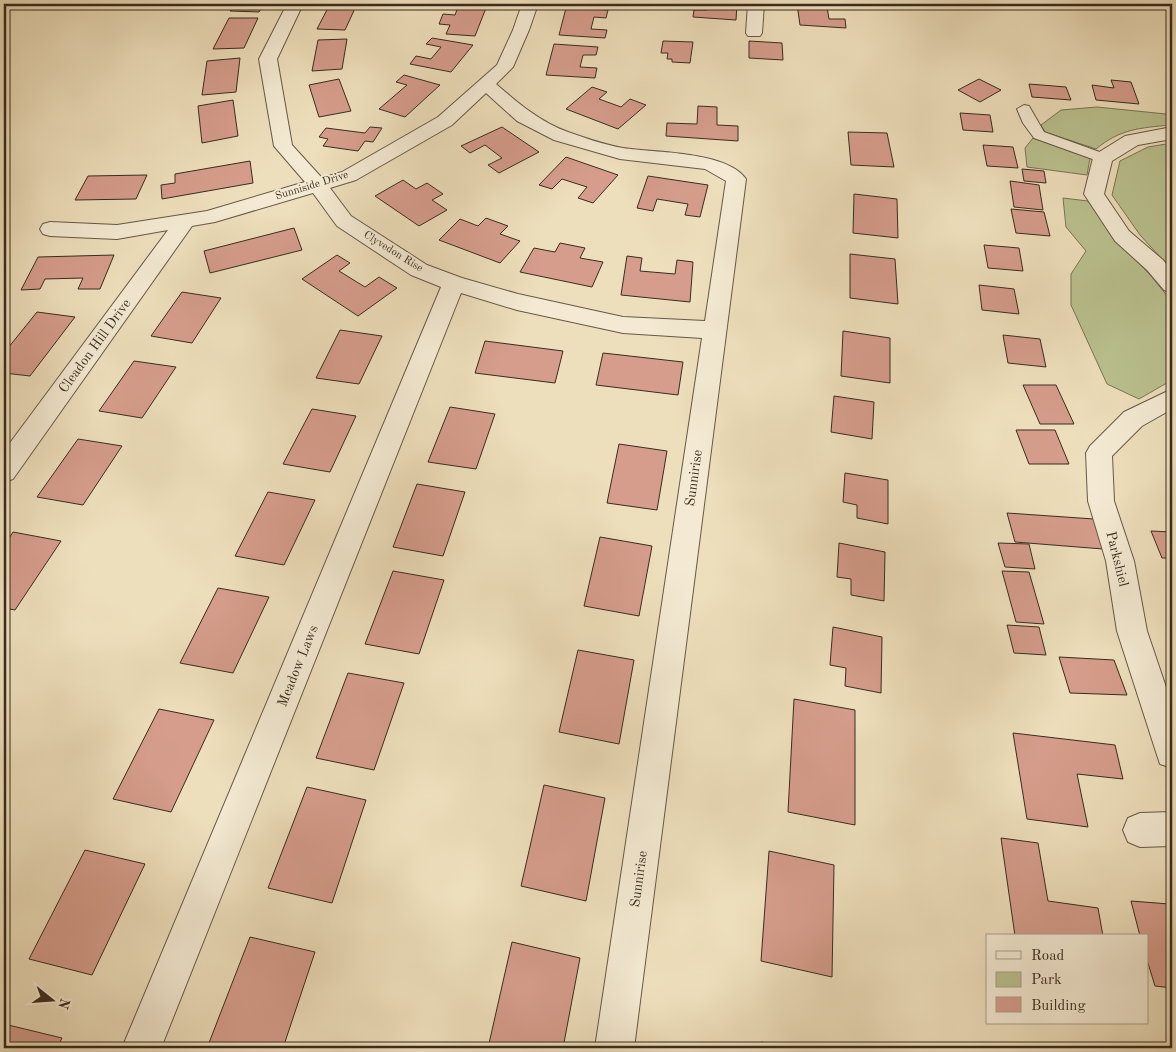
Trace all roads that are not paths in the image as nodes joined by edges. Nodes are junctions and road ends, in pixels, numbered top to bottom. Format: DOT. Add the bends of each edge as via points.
graph roads {
  1 [pos="295,4"];
  2 [pos="530,4"];
  3 [pos="756,4"];
  4 [pos="754,33"];
  5 [pos="486,84"];
  6 [pos="1024,109"];
  7 [pos="1172,133"];
  8 [pos="1103,158"];
  9 [pos="318,185"];
  10 [pos="186,220"];
  11 [pos="50,229"];
  12 [pos="1171,281"];
  13 [pos="454,283"];
  14 [pos="714,330"];
  15 [pos="1172,398"];
  16 [pos="4,471"];
  17 [pos="1172,752"];
  18 [pos="142,1048"];
  19 [pos="615,1048"];
  1 -- 9 [label="street, Clyvedon Rise" via="268,58 283,146"];
  2 -- 5 [label="street, Sunniside Drive" via="504,67"];
  3 -- 4 [label="street"];
  5 -- 9 [label="street, Sunniside Drive" via="445,121 349,176"];
  5 -- 14 [label="street, Sunnirise" via="523,117 561,136 620,152 710,164 736,179"];
  6 -- 8 [label="lane" via="1039,135"];
  7 -- 8 [label="street" via="1132,140"];
  8 -- 12 [label="street" via="1094,194 1122,236"];
  9 -- 10 [label="street, Sunniside Drive" via="208,217"];
  9 -- 13 [label="street, Clyvedon Rise" via="344,221 420,270"];
  10 -- 11 [label="street, Sunniside Drive" via="117,232"];
  10 -- 16 [label="street, Cleadon Hill Drive"];
  13 -- 14 [label="street, Clyvedon Rise" via="517,302 623,325"];
  13 -- 18 [label="street, Meadow Laws"];
  14 -- 19 [label="street, Sunnirise"];
  15 -- 17 [label="street, Parkshiel" via="1133,419 1099,453 1101,501 1120,561 1132,630"];
}
